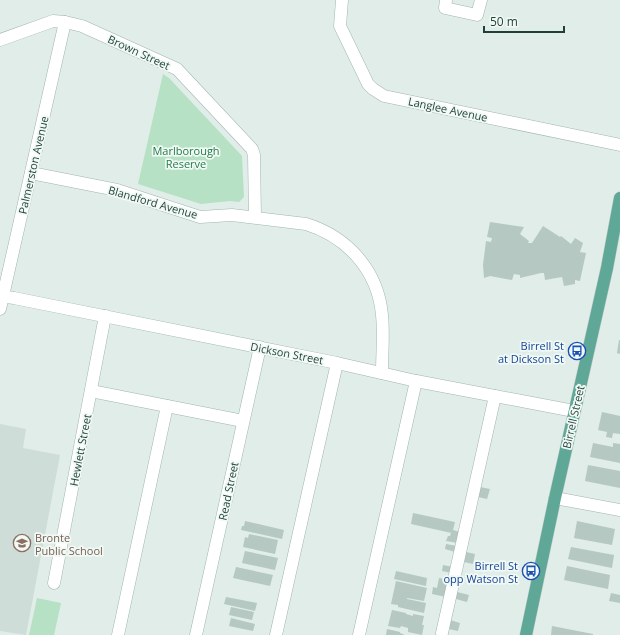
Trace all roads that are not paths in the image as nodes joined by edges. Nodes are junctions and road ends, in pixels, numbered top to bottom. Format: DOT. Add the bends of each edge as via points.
graph roads {
  1 [pos="342,0"];
  2 [pos="446,0"];
  3 [pos="481,0"];
  4 [pos="65,22"];
  5 [pos="0,40"];
  6 [pos="620,145"];
  7 [pos="32,174"];
  8 [pos="620,198"];
  9 [pos="256,217"];
  10 [pos="615,250"];
  11 [pos="1,296"];
  12 [pos="0,309"];
  13 [pos="105,316"];
  14 [pos="260,347"];
  15 [pos="337,363"];
  16 [pos="382,373"];
  17 [pos="416,381"];
  18 [pos="91,391"];
  19 [pos="495,396"];
  20 [pos="167,406"];
  21 [pos="574,411"];
  22 [pos="243,421"];
  23 [pos="555,498"];
  24 [pos="620,510"];
  25 [pos="54,583"];
  26 [pos="442,633"];
  27 [pos="118,635"];
  28 [pos="196,635"];
  29 [pos="276,635"];
  30 [pos="359,635"];
  31 [pos="526,635"];
  1 -- 6 [label="street, Langlee Avenue" via="340,26 368,84 384,96"];
  2 -- 3 [label="street" via="445,8 477,14"];
  4 -- 5 [label="street, Brown Street" via="46,23"];
  4 -- 7 [label="street, Palmerston Avenue"];
  4 -- 9 [label="street, Brown Street" via="82,26 177,69 252,149"];
  7 -- 9 [label="street, Blandford Avenue" via="117,190 200,216 232,214"];
  7 -- 11 [label="street, Palmerston Avenue"];
  8 -- 10 [label="main road, Birrell Street"];
  9 -- 16 [label="street, Blandford Avenue" via="316,227 343,242 360,259 375,284 381,306"];
  10 -- 21 [label="main road, Birrell Street"];
  11 -- 12 [label="street, Palmerston Avenue"];
  11 -- 13 [label="street, Dickson Street"];
  13 -- 14 [label="street, Dickson Street"];
  13 -- 18 [label="street, Hewlett Street"];
  14 -- 15 [label="street, Dickson Street"];
  14 -- 22 [label="street, Read Street"];
  15 -- 16 [label="street, Dickson Street"];
  15 -- 29 [label="street"];
  16 -- 17 [label="street, Dickson Street"];
  17 -- 19 [label="street, Dickson Street"];
  17 -- 30 [label="street"];
  18 -- 20 [label="street"];
  18 -- 25 [label="street, Hewlett Street"];
  19 -- 21 [label="street, Dickson Street"];
  19 -- 26 [label="street"];
  20 -- 22 [label="street"];
  20 -- 27 [label="street"];
  21 -- 23 [label="main road, Birrell Street"];
  22 -- 28 [label="street, Read Street"];
  23 -- 24 [label="street"];
  23 -- 31 [label="main road, Birrell Street"];
}
